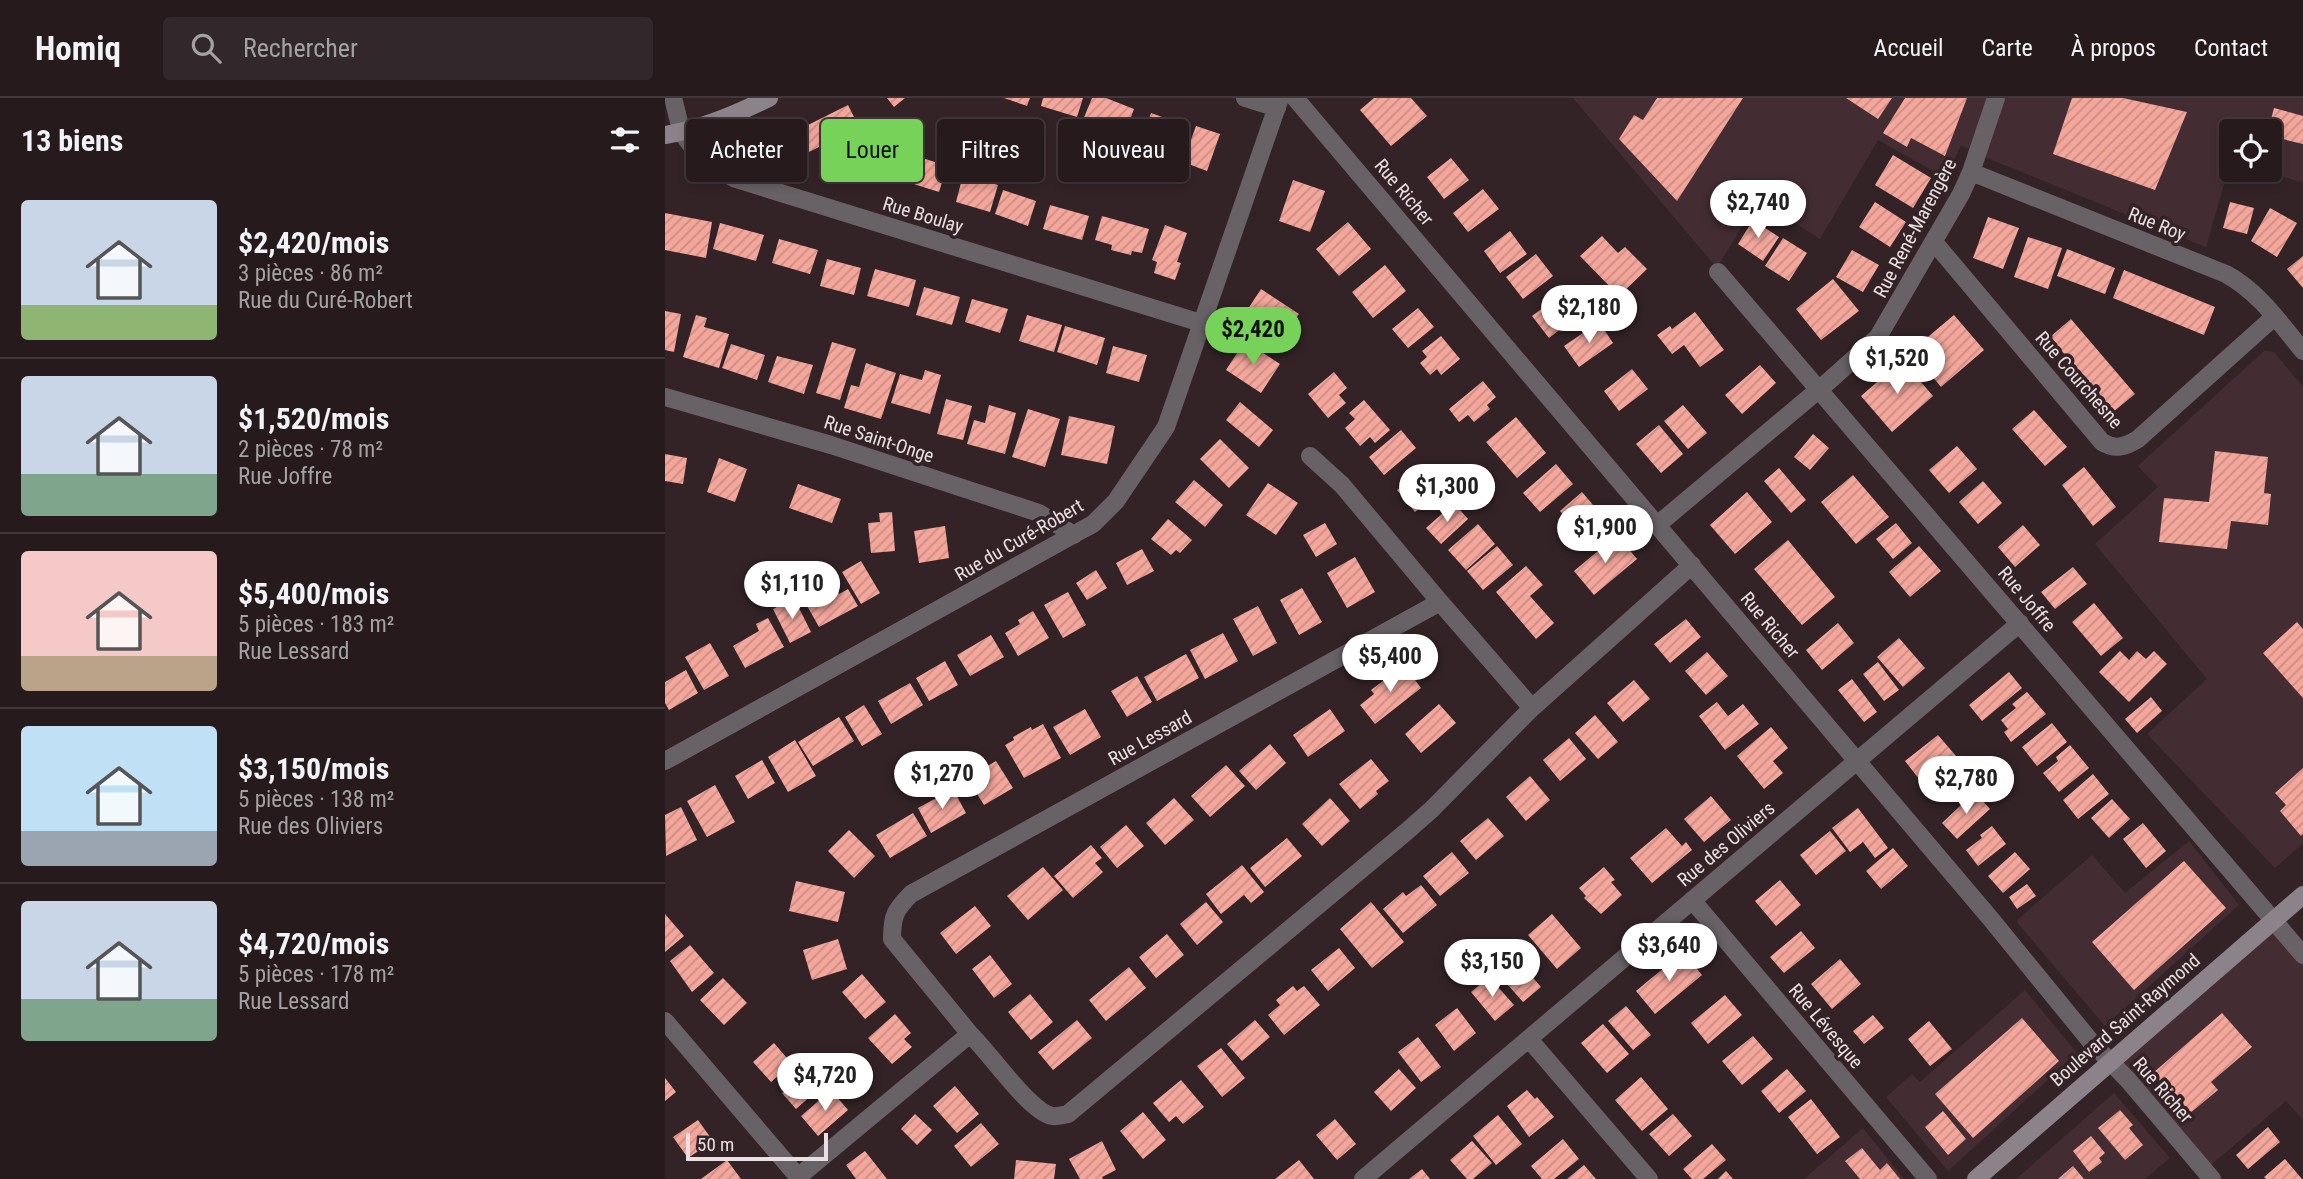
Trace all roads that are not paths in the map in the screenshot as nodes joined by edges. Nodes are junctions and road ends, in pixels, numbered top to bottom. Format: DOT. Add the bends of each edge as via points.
graph roads {
  1 [pos="673,98"];
  2 [pos="769,98"];
  3 [pos="1245,98"];
  4 [pos="1295,98"];
  5 [pos="1996,98"];
  6 [pos="1279,103"];
  7 [pos="674,134"];
  8 [pos="1971,172"];
  9 [pos="1934,242"];
  10 [pos="1718,272"];
  11 [pos="2274,317"];
  12 [pos="1201,323"];
  13 [pos="2303,351"];
  14 [pos="1819,389"];
  15 [pos="665,397"];
  16 [pos="1310,456"];
  17 [pos="1657,526"];
  18 [pos="1074,535"];
  19 [pos="1692,565"];
  20 [pos="1440,602"];
  21 [pos="2020,623"];
  22 [pos="1532,708"];
  23 [pos="665,761"];
  24 [pos="1857,762"];
  25 [pos="2303,894"];
  26 [pos="1692,900"];
  27 [pos="2272,920"];
  28 [pos="2303,955"];
  29 [pos="665,1021"];
  30 [pos="970,1034"];
  31 [pos="1529,1040"];
  32 [pos="2110,1062"];
  33 [pos="799,1178"];
  34 [pos="1365,1178"];
  35 [pos="1649,1179"];
  36 [pos="1928,1179"];
  37 [pos="1976,1179"];
  38 [pos="2212,1179"];
  1 -- 7 [label="street, Rue Boulay"];
  2 -- 7 [label="main road" via="724,119"];
  3 -- 6 [label="street"];
  4 -- 17 [label="street, Rue Richer"];
  5 -- 8 [label="street, Rue René-Marengère"];
  6 -- 12 [label="street, Rue du Curé-Robert"];
  7 -- 12 [label="street, Rue Boulay" via="736,179"];
  8 -- 9 [label="street, Rue René-Marengère"];
  8 -- 11 [label="street, Rue Roy" via="2226,274 2257,295"];
  9 -- 11 [label="street, Rue Courchesne" via="2109,447 2138,439"];
  9 -- 14 [label="street, Rue René-Marengère" via="1878,337"];
  10 -- 14 [label="street, Rue Joffre"];
  11 -- 13 [label="street, Rue Roy"];
  12 -- 18 [label="street, Rue du Curé-Robert" via="1166,427 1107,512"];
  14 -- 17 [label="street, Rue René-Marengère"];
  14 -- 21 [label="street, Rue Joffre"];
  15 -- 18 [label="street, Rue Saint-Onge" via="1039,513"];
  16 -- 20 [label="street" via="1342,485"];
  17 -- 19 [label="street, Rue Richer"];
  18 -- 23 [label="street, Rue du Curé-Robert"];
  19 -- 22 [label="street, Rue Lessard"];
  19 -- 24 [label="street, Rue Richer"];
  20 -- 22 [label="street"];
  20 -- 30 [label="street, Rue Lessard" via="900,904 892,919 892,939"];
  21 -- 24 [label="street, Rue des Oliviers"];
  21 -- 27 [label="street, Rue Joffre"];
  22 -- 30 [label="street, Rue Lessard" via="1431,810 1068,1114 1055,1117 1043,1113"];
  24 -- 26 [label="street, Rue des Oliviers"];
  24 -- 32 [label="street, Rue Richer"];
  25 -- 27 [label="main road, Boulevard Saint-Raymond"];
  26 -- 31 [label="street, Rue des Oliviers"];
  26 -- 36 [label="street, Rue Lévesque"];
  27 -- 28 [label="street, Rue Joffre"];
  27 -- 32 [label="main road, Boulevard Saint-Raymond"];
  29 -- 33 [label="street"];
  30 -- 33 [label="street"];
  31 -- 34 [label="street, Rue des Oliviers"];
  31 -- 35 [label="street"];
  32 -- 37 [label="main road, Boulevard Saint-Raymond"];
  32 -- 38 [label="street, Rue Richer"];
}
